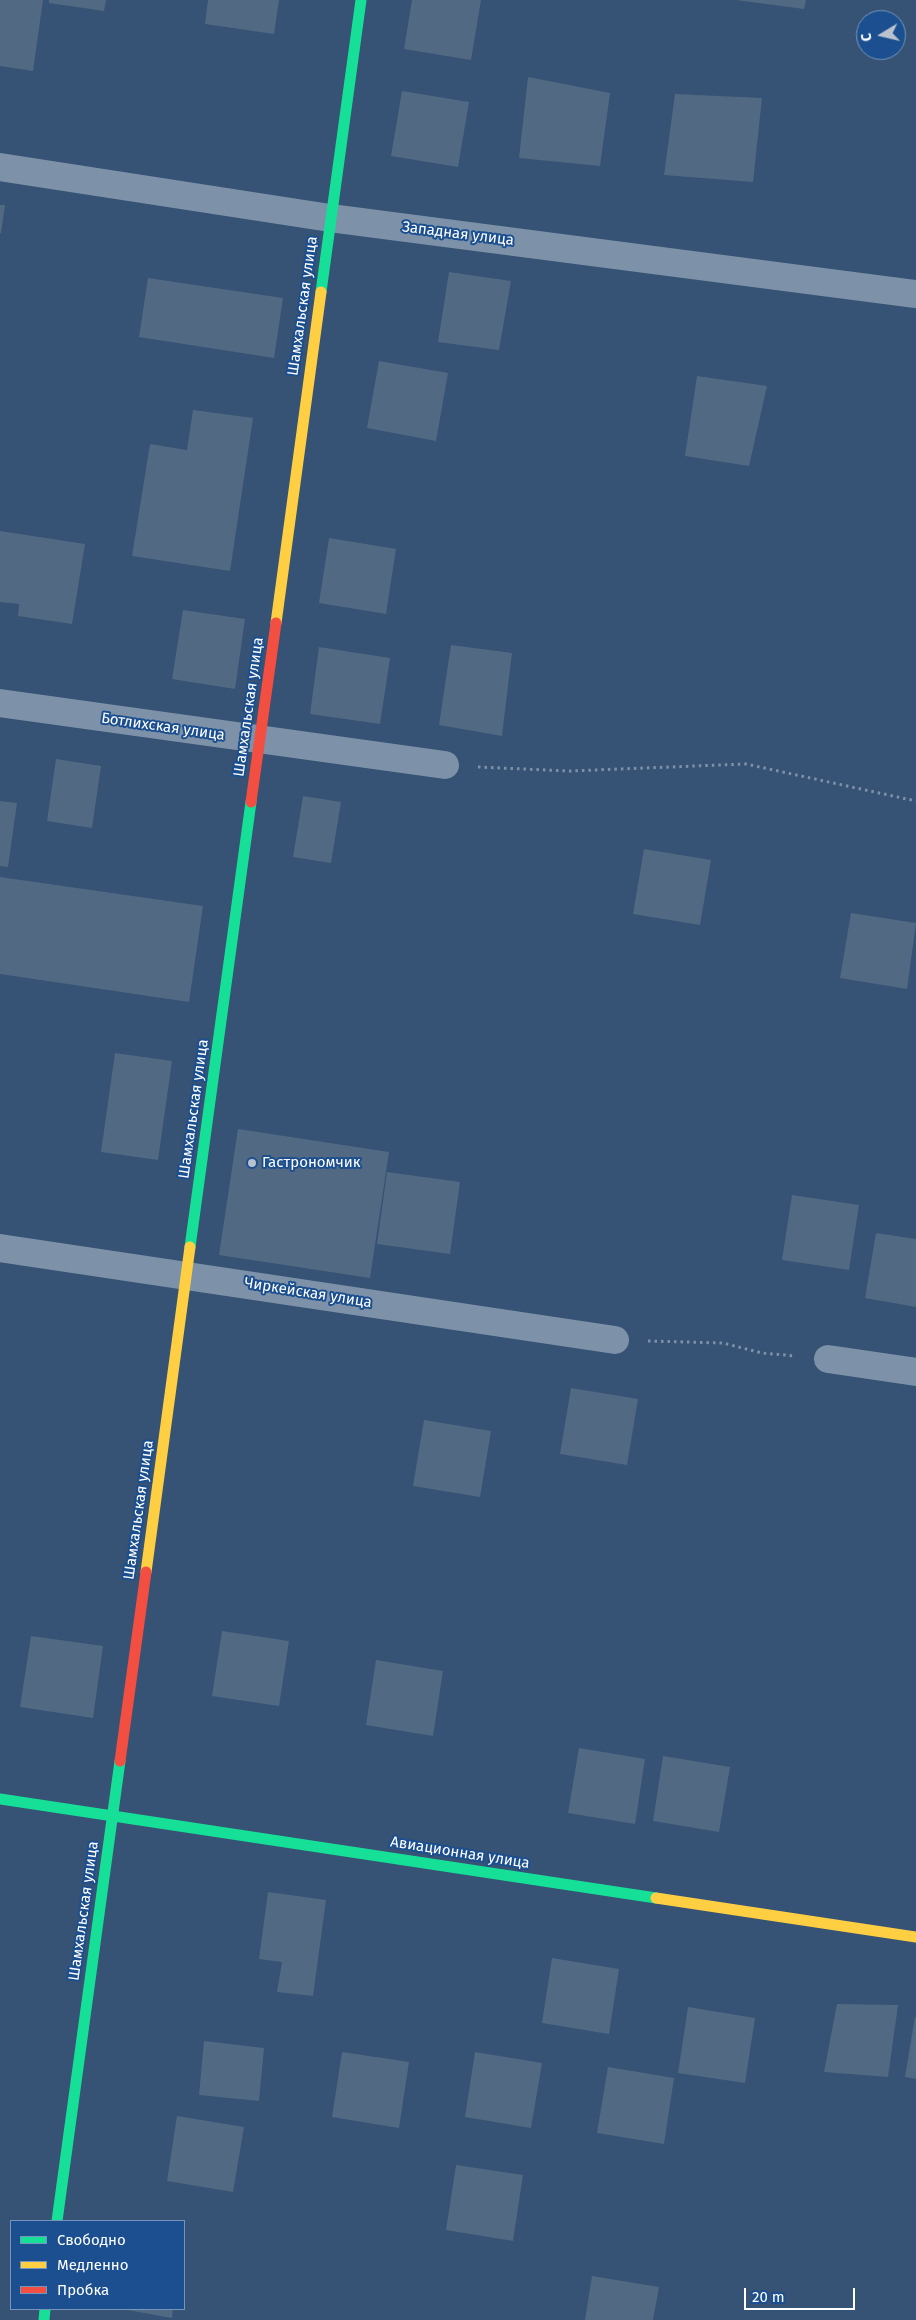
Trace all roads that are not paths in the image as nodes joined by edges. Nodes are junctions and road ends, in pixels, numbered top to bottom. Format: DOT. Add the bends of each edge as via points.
graph roads {
  1 [pos="361,0"];
  2 [pos="0,167"];
  3 [pos="330,218"];
  4 [pos="916,294"];
  5 [pos="0,703"];
  6 [pos="259,741"];
  7 [pos="445,765"];
  8 [pos="0,1248"];
  9 [pos="187,1274"];
  10 [pos="615,1340"];
  11 [pos="828,1359"];
  12 [pos="916,1372"];
  13 [pos="0,1799"];
  14 [pos="112,1816"];
  15 [pos="916,1937"];
  16 [pos="57,2220"];
  1 -- 3 [label="street, Шамхальская улица"];
  2 -- 3 [label="street, Западная улица"];
  3 -- 4 [label="street, Западная улица"];
  3 -- 6 [label="street, Шамхальская улица"];
  5 -- 6 [label="street, Ботлихская улица"];
  6 -- 7 [label="street, Ботлихская улица"];
  6 -- 9 [label="street, Шамхальская улица"];
  8 -- 9 [label="street, Чиркейская улица"];
  9 -- 10 [label="street, Чиркейская улица"];
  9 -- 14 [label="street, Шамхальская улица"];
  11 -- 12 [label="street"];
  13 -- 14 [label="street, Авиационная улица"];
  14 -- 15 [label="street, Авиационная улица"];
  14 -- 16 [label="street, Шамхальская улица"];
}
